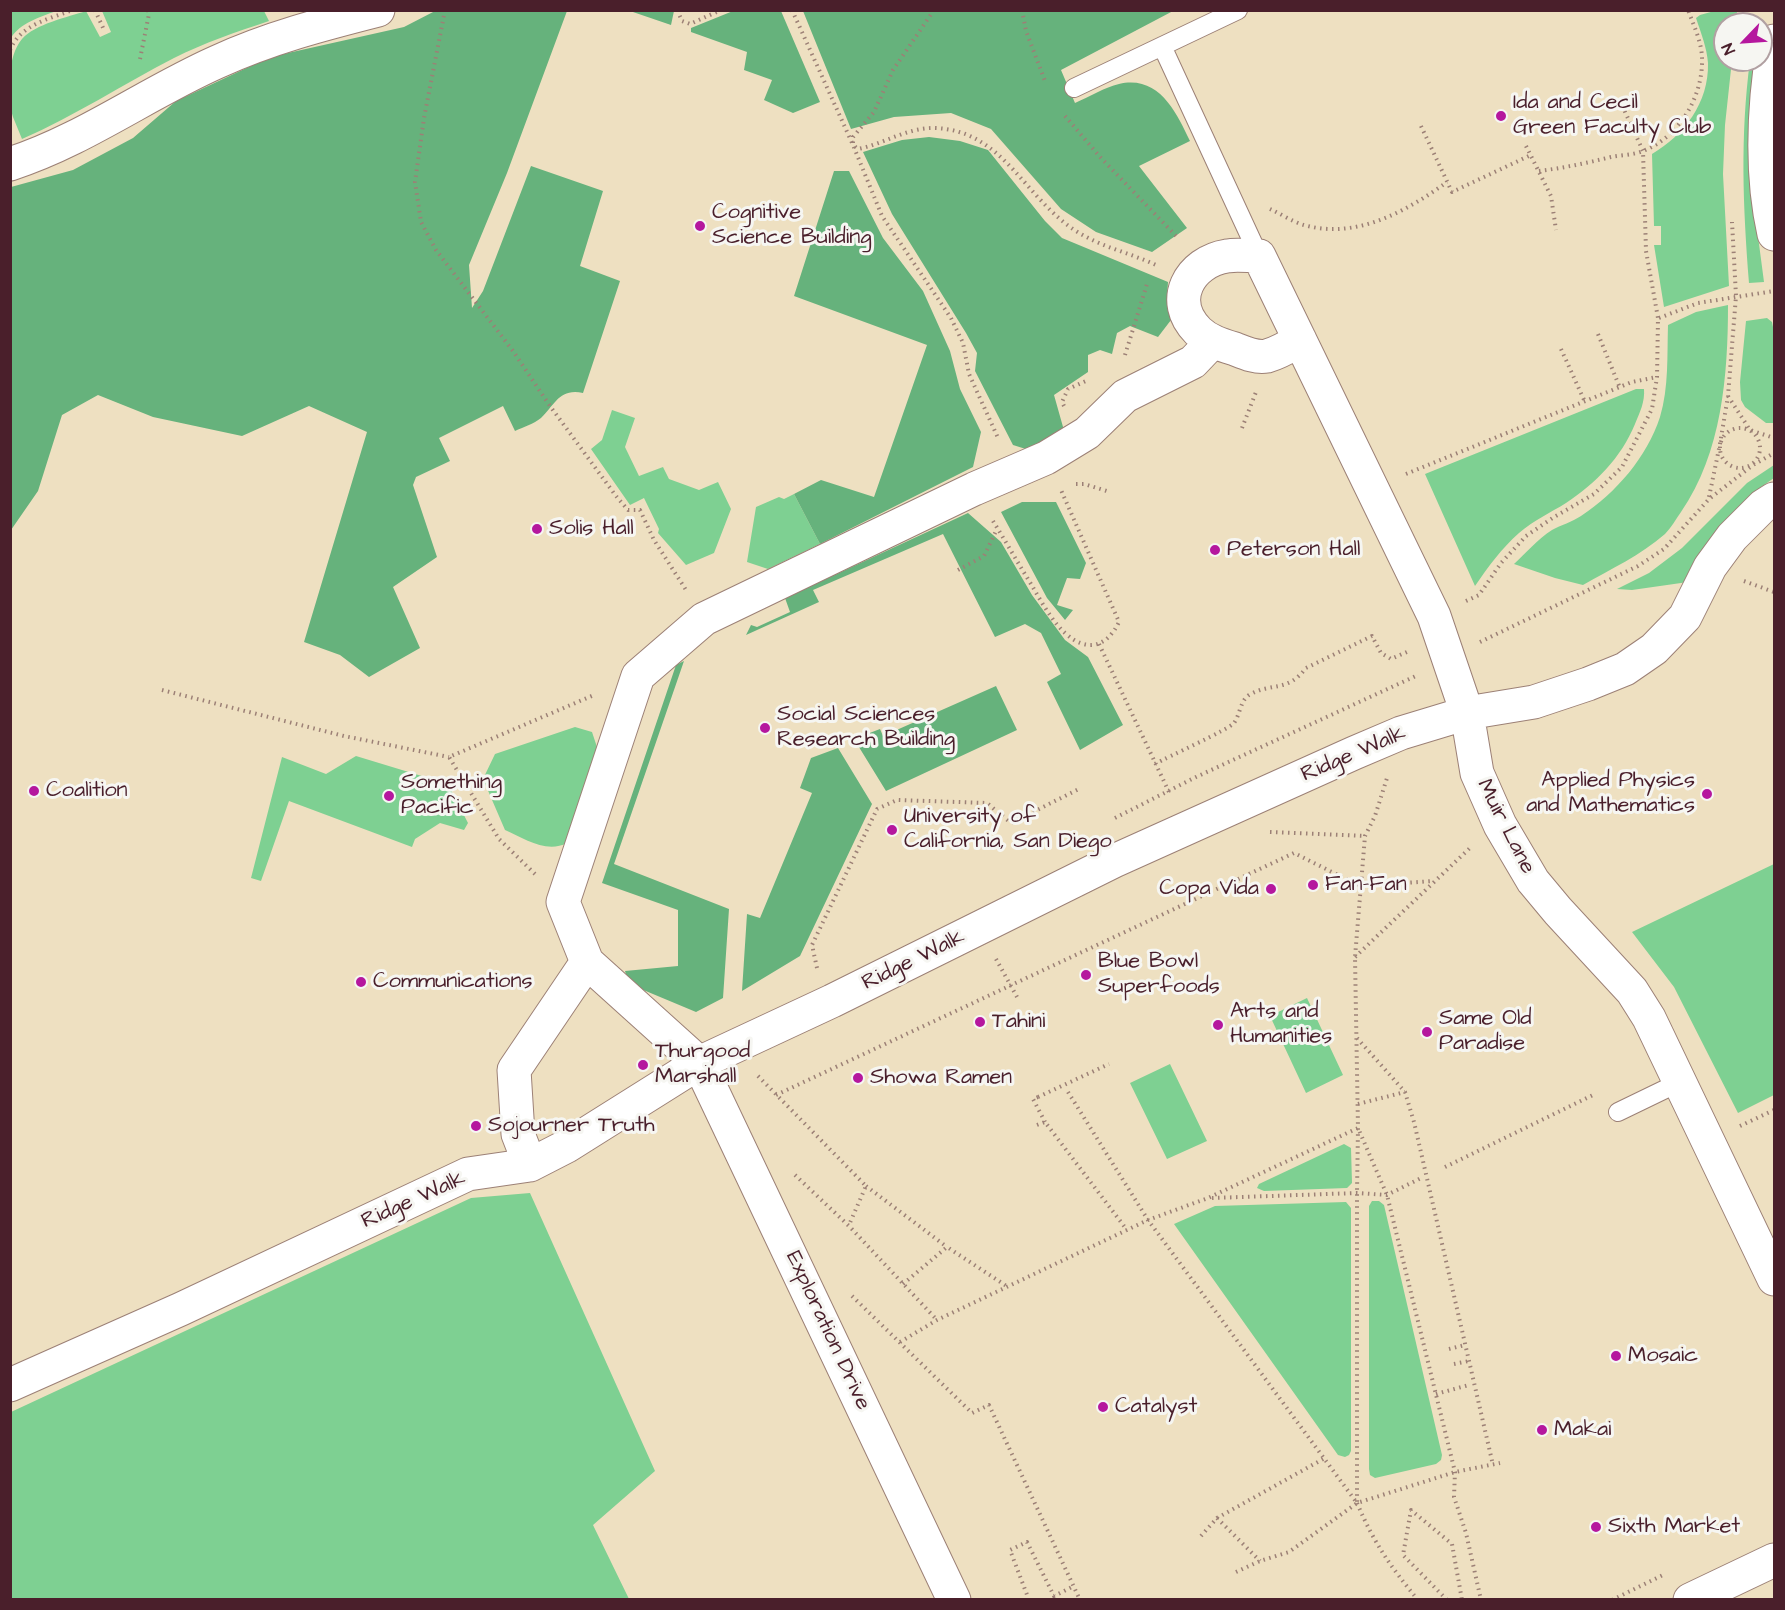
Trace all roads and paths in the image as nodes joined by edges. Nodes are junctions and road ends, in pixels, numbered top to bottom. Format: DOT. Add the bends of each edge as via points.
graph roads {
  1 [pos="73,10"];
  2 [pos="95,10"];
  3 [pos="148,10"];
  4 [pos="378,10"];
  5 [pos="445,10"];
  6 [pos="680,10"];
  7 [pos="721,10"];
  8 [pos="792,10"];
  9 [pos="934,10"];
  10 [pos="1022,10"];
  11 [pos="1238,10"];
  12 [pos="1688,10"];
  13 [pos="104,30"];
  14 [pos="1774,40"];
  15 [pos="1162,46"];
  16 [pos="10,50"];
  17 [pos="138,68"];
  18 [pos="1048,88"];
  19 [pos="1074,88"];
  20 [pos="1620,101"];
  21 [pos="1063,112"];
  22 [pos="1421,126"];
  23 [pos="853,145"];
  24 [pos="1526,146"];
  25 [pos="1643,151"];
  26 [pos="1531,155"];
  27 [pos="10,164"];
  28 [pos="1539,171"];
  29 [pos="1447,182"];
  30 [pos="1239,212"];
  31 [pos="1556,230"];
  32 [pos="1774,234"];
  33 [pos="1259,256"];
  34 [pos="1196,273"];
  35 [pos="1774,291"];
  36 [pos="1659,318"];
  37 [pos="1598,334"];
  38 [pos="1300,340"];
  39 [pos="1213,341"];
  40 [pos="1561,349"];
  41 [pos="1657,377"];
  42 [pos="1258,387"];
  43 [pos="1620,388"];
  44 [pos="1584,402"];
  45 [pos="1242,428"];
  46 [pos="1750,430"];
  47 [pos="1774,438"];
  48 [pos="1720,444"];
  49 [pos="1052,471"];
  50 [pos="1014,473"];
  51 [pos="1402,476"];
  52 [pos="974,489"];
  53 [pos="1110,492"];
  54 [pos="1774,499"];
  55 [pos="997,528"];
  56 [pos="958,570"];
  57 [pos="1460,604"];
  58 [pos="704,620"];
  59 [pos="1492,636"];
  60 [pos="1099,644"];
  61 [pos="1414,649"];
  62 [pos="638,676"];
  63 [pos="162,690"];
  64 [pos="1467,713"];
  65 [pos="448,758"];
  66 [pos="1155,764"];
  67 [pos="1079,789"];
  68 [pos="1375,816"];
  69 [pos="1186,828"];
  70 [pos="1270,832"];
  71 [pos="1365,836"];
  72 [pos="1450,865"];
  73 [pos="1433,881"];
  74 [pos="1360,886"];
  75 [pos="563,902"];
  76 [pos="980,928"];
  77 [pos="1355,957"];
  78 [pos="587,962"];
  79 [pos="1010,986"];
  80 [pos="1017,997"];
  81 [pos="832,1001"];
  82 [pos="1357,1038"];
  83 [pos="730,1048"];
  84 [pos="699,1063"];
  85 [pos="1108,1064"];
  86 [pos="1680,1082"];
  87 [pos="1068,1092"];
  88 [pos="1405,1092"];
  89 [pos="776,1095"];
  90 [pos="1581,1101"];
  91 [pos="1358,1104"];
  92 [pos="1774,1110"];
  93 [pos="1618,1112"];
  94 [pos="1045,1122"];
  95 [pos="1037,1125"];
  96 [pos="1358,1128"];
  97 [pos="1732,1130"];
  98 [pos="530,1165"];
  99 [pos="1445,1167"];
  100 [pos="1421,1178"];
  101 [pos="799,1179"];
  102 [pos="866,1186"];
  103 [pos="1357,1193"];
  104 [pos="1387,1195"];
  105 [pos="1208,1198"];
  106 [pos="1148,1220"];
  107 [pos="849,1226"];
  108 [pos="1127,1230"];
  109 [pos="946,1247"];
  110 [pos="1774,1280"];
  111 [pos="903,1284"];
  112 [pos="1008,1287"];
  113 [pos="937,1320"];
  114 [pos="877,1321"];
  115 [pos="900,1342"];
  116 [pos="1466,1345"];
  117 [pos="1460,1347"];
  118 [pos="10,1385"];
  119 [pos="1470,1385"];
  120 [pos="1436,1394"];
  121 [pos="1325,1458"];
  122 [pos="1500,1463"];
  123 [pos="1493,1465"];
  124 [pos="1455,1472"];
  125 [pos="1357,1503"];
  126 [pos="1217,1518"];
  127 [pos="1201,1536"];
  128 [pos="1774,1560"];
  129 [pos="1260,1561"];
  130 [pos="1236,1572"];
  131 [pos="1074,1586"];
  132 [pos="954,1599"];
  133 [pos="1029,1599"];
  134 [pos="1080,1599"];
  135 [pos="1418,1599"];
  136 [pos="1447,1599"];
  137 [pos="1462,1599"];
  138 [pos="1481,1599"];
  139 [pos="1690,1599"];
  1 -- 16 [label="path" via="33,25 15,38"];
  2 -- 13 [label="path"];
  3 -- 17 [label="path"];
  4 -- 27 [label="street" via="282,35 216,62 61,144"];
  5 -- 58 [label="path" via="415,182 421,222 436,250 616,496 628,510 640,510"];
  6 -- 7 [label="path" via="682,21 690,24"];
  8 -- 23 [label="path"];
  9 -- 23 [label="path" via="892,70 874,112 853,137"];
  10 -- 18 [label="path"];
  11 -- 15 [label="lane"];
  12 -- 25 [label="path" via="1702,57 1701,80 1683,120"];
  14 -- 32 [label="street" via="1766,172"];
  15 -- 19 [label="lane"];
  15 -- 30 [label="lane"];
  20 -- 25 [label="path"];
  21 -- 34 [label="path"];
  22 -- 29 [label="path"];
  23 -- 34 [label="path" via="858,149 931,128 957,130 998,153 1050,212 1076,231 1153,264"];
  23 -- 50 [label="path" via="889,228 951,318 963,343 969,374"];
  24 -- 26 [label="path"];
  25 -- 28 [label="path"];
  25 -- 36 [label="path" via="1646,251"];
  26 -- 28 [label="path"];
  26 -- 29 [label="path" via="1452,192"];
  28 -- 31 [label="path" via="1551,196"];
  29 -- 30 [label="path" via="1383,220 1339,230 1304,225 1260,204"];
  30 -- 33 [label="lane"];
  33 -- 34 [label="street" via="1227,256"];
  33 -- 38 [label="street"];
  34 -- 39 [label="street" via="1184,295 1185,310 1198,331"];
  35 -- 36 [label="path" via="1698,303"];
  36 -- 41 [label="path"];
  37 -- 43 [label="path"];
  38 -- 39 [label="street" via="1264,356 1252,356"];
  38 -- 64 [label="street, Muir Lane" via="1434,616"];
  39 -- 49 [label="street" via="1193,362 1125,396"];
  40 -- 44 [label="path"];
  41 -- 43 [label="path"];
  41 -- 57 [label="path" via="1652,409 1622,467 1594,494 1526,536 1479,595"];
  42 -- 45 [label="path"];
  43 -- 44 [label="path"];
  44 -- 51 [label="path"];
  46 -- 47 [label="path"];
  46 -- 48 [label="path" via="1732,430"];
  46 -- 48 [label="path" via="1728,396"];
  46 -- 48 [label="path" via="1761,447 1753,465 1742,469 1730,465 1722,456"];
  48 -- 59 [label="path" via="1709,499 1664,549 1638,566"];
  49 -- 50 [label="street"];
  49 -- 53 [label="path"];
  49 -- 60 [label="path" via="1119,622 1113,636"];
  50 -- 52 [label="street"];
  52 -- 55 [label="path"];
  52 -- 58 [label="street"];
  54 -- 64 [label="street, Ridge Walk" via="1732,537 1710,567 1685,617 1654,649 1625,669 1588,684 1534,702"];
  55 -- 56 [label="path" via="984,556"];
  55 -- 60 [label="path" via="1046,610 1065,634 1083,644"];
  58 -- 62 [label="street"];
  60 -- 66 [label="path"];
  61 -- 66 [label="path" via="1391,659 1381,653 1372,636 1306,668 1284,686 1263,688 1246,697 1233,725"];
  62 -- 65 [label="path"];
  62 -- 75 [label="street"];
  63 -- 65 [label="path"];
  64 -- 69 [label="street, Ridge Walk" via="1401,733"];
  64 -- 86 [label="street, Muir Lane" via="1477,774 1508,840 1533,881 1632,991"];
  65 -- 75 [label="path" via="499,839"];
  66 -- 69 [label="path"];
  67 -- 81 [label="path" via="1011,823 987,803 897,800 877,809 812,945 816,966"];
  68 -- 71 [label="path"];
  69 -- 76 [label="street, Ridge Walk"];
  70 -- 71 [label="path"];
  71 -- 74 [label="path"];
  72 -- 73 [label="path"];
  73 -- 74 [label="path"];
  73 -- 77 [label="path"];
  74 -- 77 [label="path"];
  74 -- 79 [label="path" via="1294,853"];
  75 -- 78 [label="street"];
  76 -- 79 [label="path"];
  76 -- 81 [label="street, Ridge Walk"];
  77 -- 82 [label="path"];
  78 -- 84 [label="street"];
  78 -- 98 [label="street" via="514,1071 518,1134"];
  79 -- 80 [label="path"];
  79 -- 89 [label="path"];
  81 -- 83 [label="street, Ridge Walk"];
  82 -- 88 [label="path"];
  82 -- 91 [label="path"];
  83 -- 84 [label="street, Ridge Walk"];
  83 -- 89 [label="path"];
  84 -- 98 [label="street, Ridge Walk"];
  84 -- 132 [label="street, Exploration Drive"];
  85 -- 94 [label="path, bridge" via="1033,1099"];
  86 -- 93 [label="lane"];
  86 -- 110 [label="street, Muir Lane"];
  87 -- 106 [label="path"];
  88 -- 91 [label="path"];
  88 -- 116 [label="path"];
  89 -- 102 [label="path"];
  90 -- 99 [label="path"];
  91 -- 96 [label="path"];
  92 -- 97 [label="path"];
  94 -- 95 [label="path"];
  94 -- 108 [label="path"];
  96 -- 103 [label="path"];
  96 -- 104 [label="path"];
  96 -- 105 [label="path"];
  98 -- 118 [label="street, Ridge Walk" via="468,1174"];
  100 -- 104 [label="path"];
  101 -- 107 [label="path"];
  102 -- 107 [label="path"];
  102 -- 109 [label="path"];
  103 -- 104 [label="path"];
  103 -- 105 [label="path"];
  103 -- 125 [label="path"];
  104 -- 120 [label="path"];
  105 -- 106 [label="path"];
  106 -- 108 [label="path"];
  106 -- 121 [label="path"];
  107 -- 111 [label="path"];
  108 -- 112 [label="path"];
  109 -- 111 [label="path"];
  109 -- 112 [label="path"];
  111 -- 113 [label="path"];
  112 -- 113 [label="path"];
  113 -- 115 [label="path"];
  114 -- 115 [label="path"];
  115 -- 131 [label="path" via="972,1413 989,1405"];
  116 -- 117 [label="path" via="1449,1350"];
  116 -- 123 [label="path" via="1466,1362"];
  119 -- 120 [label="path"];
  120 -- 124 [label="path"];
  121 -- 125 [label="path"];
  121 -- 126 [label="path"];
  122 -- 123 [label="path"];
  123 -- 124 [label="path"];
  124 -- 125 [label="path"];
  124 -- 138 [label="path" via="1454,1497"];
  125 -- 129 [label="path" via="1289,1552"];
  125 -- 135 [label="path" via="1381,1553"];
  126 -- 127 [label="path"];
  126 -- 129 [label="path"];
  128 -- 139 [label="street"];
  129 -- 130 [label="path"];
  131 -- 133 [label="path" via="1054,1596 1027,1542 1010,1550"];
  131 -- 134 [label="path"];
  136 -- 137 [label="path" via="1403,1555 1411,1510 1452,1544"];
}
